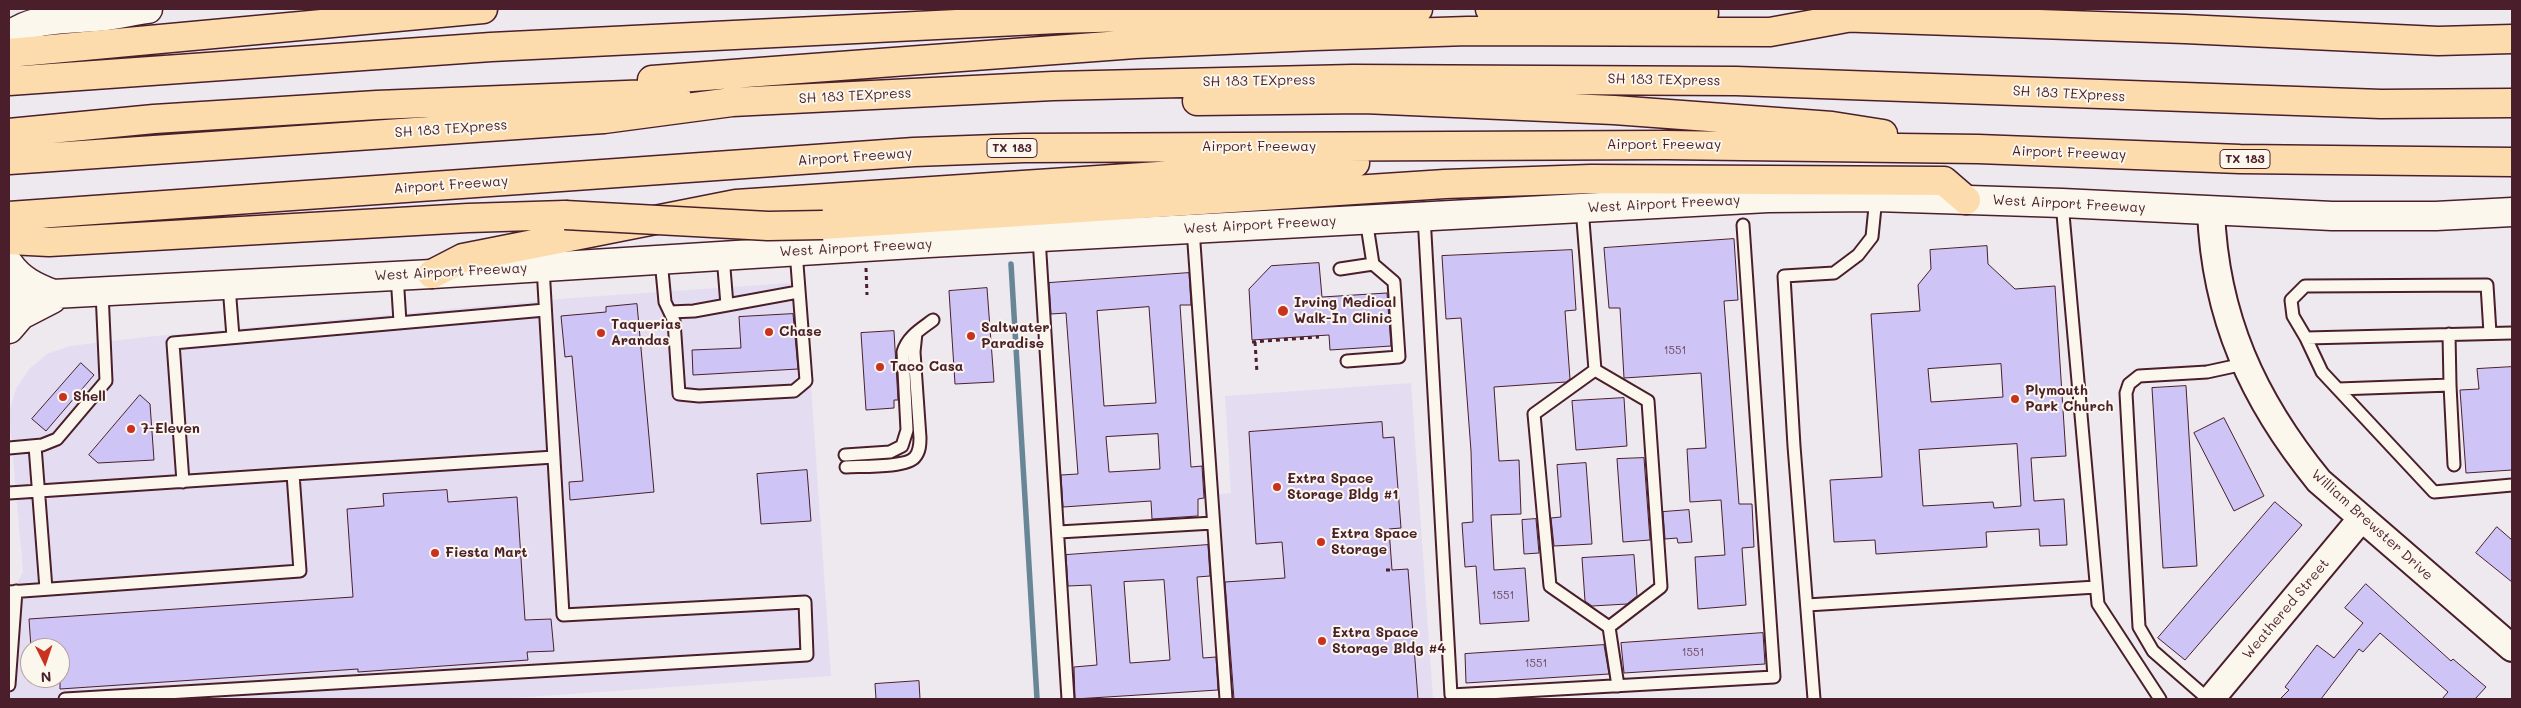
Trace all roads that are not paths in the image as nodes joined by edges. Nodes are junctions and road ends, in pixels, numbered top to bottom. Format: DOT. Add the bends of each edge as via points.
graph roads {
  1 [pos="148,9"];
  2 [pos="483,9"];
  3 [pos="1418,9"];
  4 [pos="1490,9"];
  5 [pos="2132,9"];
  6 [pos="1852,17"];
  7 [pos="2185,28"];
  8 [pos="9,36"];
  9 [pos="2512,39"];
  10 [pos="9,52"];
  11 [pos="9,81"];
  12 [pos="2512,88"];
  13 [pos="2512,103"];
  14 [pos="377,105"];
  15 [pos="604,119"];
  16 [pos="9,133"];
  17 [pos="1460,146"];
  18 [pos="1978,149"];
  19 [pos="9,160"];
  20 [pos="2512,162"];
  21 [pos="1876,197"];
  22 [pos="1966,200"];
  23 [pos="2062,203"];
  24 [pos="1582,208"];
  25 [pos="2211,211"];
  26 [pos="2512,212"];
  27 [pos="9,216"];
  28 [pos="1424,216"];
  29 [pos="1366,220"];
  30 [pos="1743,225"];
  31 [pos="1193,229"];
  32 [pos="1039,238"];
  33 [pos="9,240"];
  34 [pos="796,251"];
  35 [pos="723,256"];
  36 [pos="661,260"];
  37 [pos="9,264"];
  38 [pos="1373,264"];
  39 [pos="543,267"];
  40 [pos="1340,269"];
  41 [pos="432,274"];
  42 [pos="397,275"];
  43 [pos="230,286"];
  44 [pos="102,292"];
  45 [pos="798,292"];
  46 [pos="56,295"];
  47 [pos="9,299"];
  48 [pos="727,304"];
  49 [pos="545,310"];
  50 [pos="670,312"];
  51 [pos="933,320"];
  52 [pos="400,322"];
  53 [pos="9,329"];
  54 [pos="916,333"];
  55 [pos="2490,333"];
  56 [pos="2512,333"];
  57 [pos="2449,334"];
  58 [pos="233,337"];
  59 [pos="2306,338"];
  60 [pos="1347,361"];
  61 [pos="2244,364"];
  62 [pos="1595,370"];
  63 [pos="2450,386"];
  64 [pos="2338,390"];
  65 [pos="35,446"];
  66 [pos="9,448"];
  67 [pos="845,455"];
  68 [pos="554,458"];
  69 [pos="2454,464"];
  70 [pos="846,467"];
  71 [pos="293,474"];
  72 [pos="183,482"];
  73 [pos="2512,485"];
  74 [pos="38,491"];
  75 [pos="9,493"];
  76 [pos="2361,518"];
  77 [pos="1212,523"];
  78 [pos="1059,532"];
  79 [pos="2096,587"];
  80 [pos="46,589"];
  81 [pos="12,591"];
  82 [pos="1807,605"];
  83 [pos="1609,627"];
  84 [pos="2512,648"];
  85 [pos="9,685"];
  86 [pos="1618,686"];
  87 [pos="65,699"];
  88 [pos="1068,699"];
  89 [pos="1226,699"];
  90 [pos="1814,699"];
  91 [pos="2160,699"];
  92 [pos="2209,699"];
  1 -- 8 [label="main road" via="32,24 17,29"];
  2 -- 10 [label="highway"];
  3 -- 11 [label="highway" via="989,22 491,48"];
  4 -- 6 [label="highway"];
  5 -- 7 [label="highway"];
  6 -- 7 [label="highway"];
  6 -- 14 [label="highway" via="1770,32 1468,32 1135,44 592,85"];
  7 -- 9 [label="highway" via="2438,41"];
  12 -- 14 [label="highway, SH 183 TEXpress" via="2235,85 1705,64 1441,62 1097,68 603,97"];
  13 -- 15 [label="highway, SH 183 TEXpress" via="2351,104 1736,81 1353,79 1053,86 732,102"];
  14 -- 16 [label="highway, SH 183 TEXpress" via="154,119"];
  15 -- 18 [label="highway" via="1058,103 1364,99 1614,110 1832,126"];
  15 -- 19 [label="highway, SH 183 TEXpress"];
  17 -- 18 [label="highway, Airport Freeway / TX 183"];
  17 -- 27 [label="highway, Airport Freeway / TX 183" via="1024,148 914,152"];
  17 -- 41 [label="highway" via="1416,160 736,204 464,258"];
  18 -- 20 [label="highway, Airport Freeway / TX 183" via="2240,159"];
  21 -- 22 [label="main road, West Airport Freeway"];
  21 -- 24 [label="main road, West Airport Freeway" via="1768,198"];
  21 -- 82 [label="lane" via="1872,237 1858,255 1834,273 1784,276"];
  22 -- 23 [label="main road, West Airport Freeway"];
  22 -- 33 [label="highway, bridge" via="1944,181 1592,179 1445,184 823,225 768,226 565,215 49,242"];
  23 -- 25 [label="main road, West Airport Freeway"];
  23 -- 79 [label="lane"];
  24 -- 28 [label="main road, West Airport Freeway"];
  24 -- 62 [label="lane"];
  25 -- 26 [label="main road, West Airport Freeway" via="2332,216"];
  25 -- 61 [label="street, William Brewster Drive" via="2218,271 2236,345"];
  28 -- 29 [label="main road, West Airport Freeway"];
  28 -- 86 [label="lane" via="1451,695"];
  29 -- 31 [label="main road, West Airport Freeway" via="1226,230"];
  29 -- 38 [label="lane"];
  30 -- 86 [label="lane" via="1774,677"];
  31 -- 32 [label="main road, West Airport Freeway"];
  31 -- 77 [label="lane"];
  32 -- 34 [label="main road, West Airport Freeway"];
  32 -- 78 [label="lane"];
  34 -- 35 [label="main road, West Airport Freeway"];
  34 -- 45 [label="lane"];
  35 -- 36 [label="main road, West Airport Freeway"];
  35 -- 48 [label="lane"];
  36 -- 39 [label="main road, West Airport Freeway"];
  36 -- 50 [label="lane" via="665,302"];
  37 -- 46 [label="main road" via="32,286"];
  38 -- 40 [label="lane"];
  38 -- 60 [label="lane" via="1394,282 1399,357"];
  39 -- 41 [label="main road, West Airport Freeway"];
  39 -- 49 [label="lane"];
  41 -- 42 [label="main road, West Airport Freeway"];
  42 -- 43 [label="main road, West Airport Freeway"];
  42 -- 52 [label="lane"];
  43 -- 44 [label="main road, West Airport Freeway"];
  43 -- 58 [label="lane"];
  44 -- 46 [label="main road, West Airport Freeway"];
  44 -- 65 [label="lane" via="106,381 57,439"];
  45 -- 48 [label="lane"];
  45 -- 50 [label="lane" via="806,381 794,391 699,396 679,394 678,350"];
  46 -- 47 [label="main road, West Airport Freeway"];
  46 -- 53 [label="main road" via="21,315"];
  48 -- 50 [label="lane"];
  49 -- 52 [label="lane"];
  49 -- 68 [label="lane"];
  51 -- 54 [label="lane"];
  52 -- 58 [label="lane"];
  54 -- 67 [label="lane" via="903,352 907,430 902,446 890,452"];
  54 -- 70 [label="lane" via="914,352 920,448 915,458 905,463"];
  55 -- 56 [label="lane"];
  55 -- 57 [label="lane"];
  55 -- 59 [label="lane" via="2487,285 2305,286 2291,300 2291,307"];
  57 -- 59 [label="lane"];
  57 -- 63 [label="lane"];
  58 -- 72 [label="lane" via="173,343"];
  59 -- 64 [label="lane" via="2322,372"];
  61 -- 76 [label="street, William Brewster Drive" via="2293,449 2319,481"];
  61 -- 92 [label="lane" via="2207,372 2139,376 2129,384 2126,393 2139,627 2153,651"];
  62 -- 83 [label="lane" via="1648,401 1661,587"];
  62 -- 83 [label="lane" via="1534,414 1550,586"];
  63 -- 64 [label="lane"];
  63 -- 69 [label="lane"];
  64 -- 73 [label="lane" via="2434,492"];
  65 -- 66 [label="lane"];
  65 -- 74 [label="lane"];
  68 -- 71 [label="lane"];
  68 -- 87 [label="lane" via="563,614 805,602 807,654"];
  71 -- 72 [label="lane"];
  71 -- 80 [label="lane" via="300,572"];
  72 -- 74 [label="lane"];
  74 -- 75 [label="lane"];
  74 -- 80 [label="lane"];
  76 -- 84 [label="street, William Brewster Drive"];
  76 -- 92 [label="street, Weathered Street"];
  77 -- 78 [label="lane"];
  77 -- 89 [label="lane"];
  78 -- 88 [label="lane"];
  79 -- 82 [label="lane"];
  79 -- 91 [label="lane" via="2098,604"];
  80 -- 81 [label="lane"];
  81 -- 85 [label="lane"];
  82 -- 90 [label="lane"];
  83 -- 86 [label="lane"];
}
